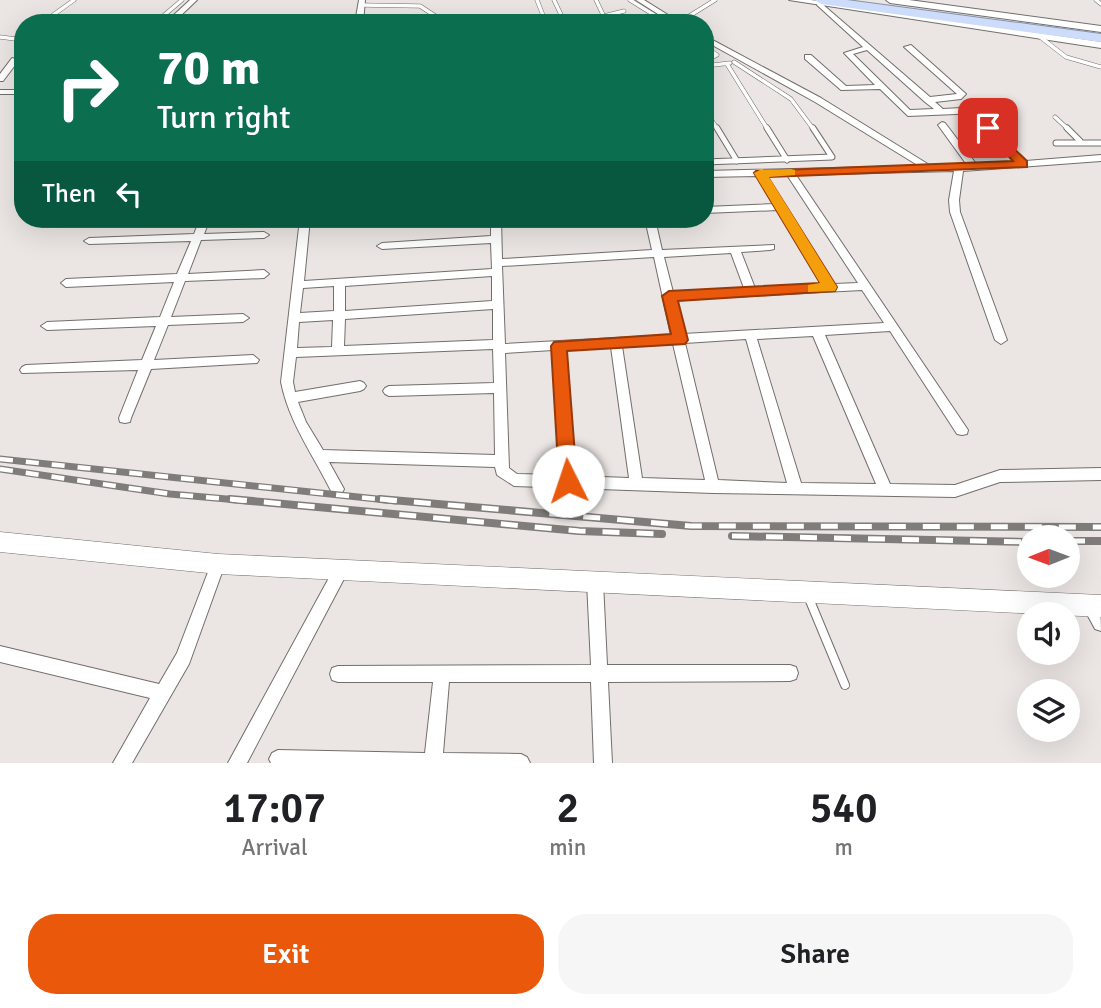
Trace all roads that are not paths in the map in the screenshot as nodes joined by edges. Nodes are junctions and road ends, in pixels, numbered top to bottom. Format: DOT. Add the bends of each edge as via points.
graph roads {
  1 [pos="74,0"];
  2 [pos="182,0"];
  3 [pos="194,0"];
  4 [pos="629,0"];
  5 [pos="639,0"];
  6 [pos="715,0"];
  7 [pos="793,0"];
  8 [pos="850,0"];
  9 [pos="1096,0"];
  10 [pos="362,2"];
  11 [pos="820,2"];
  12 [pos="889,4"];
  13 [pos="1101,4"];
  14 [pos="624,11"];
  15 [pos="54,14"];
  16 [pos="166,14"];
  17 [pos="178,14"];
  18 [pos="432,14"];
  19 [pos="612,14"];
  20 [pos="652,14"];
  21 [pos="663,14"];
  22 [pos="692,14"];
  23 [pos="1101,29"];
  24 [pos="1039,36"];
  25 [pos="1101,37"];
  26 [pos="714,44"];
  27 [pos="1101,45"];
  28 [pos="908,47"];
  29 [pos="868,48"];
  30 [pos="808,57"];
  31 [pos="737,59"];
  32 [pos="14,61"];
  33 [pos="714,64"];
  34 [pos="727,64"];
  35 [pos="1101,67"];
  36 [pos="0,79"];
  37 [pos="880,87"];
  38 [pos="928,100"];
  39 [pos="980,110"];
  40 [pos="943,113"];
  41 [pos="1055,117"];
  42 [pos="714,124"];
  43 [pos="942,125"];
  44 [pos="988,128"];
  45 [pos="1080,141"];
  46 [pos="1056,143"];
  47 [pos="1101,143"];
  48 [pos="1101,158"];
  49 [pos="787,160"];
  50 [pos="737,161"];
  51 [pos="714,162"];
  52 [pos="1023,164"];
  53 [pos="959,168"];
  54 [pos="974,168"];
  55 [pos="929,169"];
  56 [pos="760,173"];
  57 [pos="790,173"];
  58 [pos="714,174"];
  59 [pos="781,207"];
  60 [pos="714,209"];
  61 [pos="201,228"];
  62 [pos="304,228"];
  63 [pos="496,228"];
  64 [pos="652,228"];
  65 [pos="264,235"];
  66 [pos="197,239"];
  67 [pos="496,239"];
  68 [pos="89,241"];
  69 [pos="382,246"];
  70 [pos="770,247"];
  71 [pos="735,249"];
  72 [pos="658,253"];
  73 [pos="497,267"];
  74 [pos="264,274"];
  75 [pos="181,279"];
  76 [pos="340,282"];
  77 [pos="66,283"];
  78 [pos="298,285"];
  79 [pos="864,286"];
  80 [pos="830,287"];
  81 [pos="751,292"];
  82 [pos="669,296"];
  83 [pos="498,305"];
  84 [pos="338,314"];
  85 [pos="243,318"];
  86 [pos="294,318"];
  87 [pos="164,321"];
  88 [pos="47,326"];
  89 [pos="891,327"];
  90 [pos="817,331"];
  91 [pos="750,335"];
  92 [pos="680,340"];
  93 [pos="1000,340"];
  94 [pos="615,343"];
  95 [pos="559,346"];
  96 [pos="499,347"];
  97 [pos="338,351"];
  98 [pos="290,353"];
  99 [pos="254,360"];
  100 [pos="147,364"];
  101 [pos="26,370"];
  102 [pos="360,386"];
  103 [pos="500,388"];
  104 [pos="389,391"];
  105 [pos="290,398"];
  106 [pos="125,418"];
  107 [pos="962,430"];
  108 [pos="321,456"];
  109 [pos="501,461"];
  110 [pos="1101,474"];
  111 [pos="568,481"];
  112 [pos="636,482"];
  113 [pos="713,487"];
  114 [pos="337,489"];
  115 [pos="796,489"];
  116 [pos="886,491"];
  117 [pos="0,542"];
  118 [pos="218,564"];
  119 [pos="341,569"];
  120 [pos="595,582"];
  121 [pos="807,592"];
  122 [pos="1097,611"];
  123 [pos="0,654"];
  124 [pos="790,673"];
  125 [pos="338,674"];
  126 [pos="442,674"];
  127 [pos="599,674"];
  128 [pos="845,685"];
  129 [pos="162,693"];
  130 [pos="278,759"];
  131 [pos="433,762"];
  132 [pos="122,763"];
  133 [pos="237,763"];
  134 [pos="521,763"];
  135 [pos="603,763"];
  1 -- 15 [label="lane"];
  2 -- 16 [label="lane"];
  3 -- 17 [label="street"];
  4 -- 20 [label="lane"];
  5 -- 21 [label="street"];
  6 -- 22 [label="lane"];
  7 -- 11 [label="street"];
  8 -- 25 [label="highway"];
  9 -- 13 [label="lane"];
  10 -- 18 [label="lane" via="420,6"];
  11 -- 12 [label="highway"];
  11 -- 24 [label="street"];
  11 -- 29 [label="street"];
  12 -- 23 [label="street"];
  12 -- 25 [label="highway"];
  14 -- 19 [label="lane"];
  24 -- 27 [label="street"];
  24 -- 35 [label="lane" via="1066,57"];
  26 -- 31 [label="street"];
  28 -- 38 [label="street" via="962,94"];
  29 -- 37 [label="street" via="848,53"];
  29 -- 38 [label="street"];
  30 -- 37 [label="street" via="844,88"];
  31 -- 34 [label="lane"];
  31 -- 49 [label="lane" via="799,107 832,157"];
  31 -- 55 [label="street" via="818,100"];
  32 -- 36 [label="street"];
  33 -- 34 [label="lane"];
  34 -- 49 [label="lane"];
  37 -- 40 [label="street" via="908,113"];
  38 -- 40 [label="street"];
  39 -- 40 [label="street"];
  41 -- 45 [label="lane"];
  42 -- 50 [label="lane"];
  43 -- 54 [label="street"];
  44 -- 52 [label="lane"];
  45 -- 46 [label="lane"];
  45 -- 47 [label="lane"];
  48 -- 52 [label="street"];
  49 -- 50 [label="lane"];
  50 -- 51 [label="lane"];
  52 -- 54 [label="street"];
  53 -- 54 [label="street"];
  53 -- 55 [label="street"];
  53 -- 93 [label="street" via="955,212"];
  55 -- 57 [label="street"];
  56 -- 57 [label="street"];
  56 -- 58 [label="street"];
  56 -- 59 [label="street"];
  57 -- 79 [label="street"];
  59 -- 60 [label="street"];
  59 -- 80 [label="street"];
  61 -- 66 [label="street"];
  62 -- 78 [label="street"];
  63 -- 67 [label="street"];
  64 -- 72 [label="street"];
  65 -- 66 [label="street"];
  66 -- 68 [label="street"];
  66 -- 75 [label="street"];
  67 -- 69 [label="street"];
  67 -- 73 [label="street"];
  70 -- 71 [label="street"];
  71 -- 72 [label="street"];
  71 -- 81 [label="street"];
  72 -- 73 [label="street"];
  72 -- 82 [label="street"];
  73 -- 76 [label="street"];
  73 -- 83 [label="street"];
  74 -- 75 [label="street"];
  75 -- 77 [label="street"];
  75 -- 87 [label="street"];
  76 -- 78 [label="street"];
  76 -- 84 [label="street"];
  78 -- 86 [label="street"];
  79 -- 80 [label="street"];
  79 -- 89 [label="street"];
  80 -- 81 [label="street"];
  81 -- 82 [label="street"];
  82 -- 92 [label="street"];
  83 -- 84 [label="street"];
  83 -- 96 [label="street"];
  84 -- 86 [label="street"];
  84 -- 97 [label="street"];
  85 -- 87 [label="street"];
  86 -- 98 [label="street"];
  87 -- 88 [label="street"];
  87 -- 100 [label="street"];
  89 -- 90 [label="street"];
  89 -- 107 [label="street"];
  90 -- 91 [label="street"];
  90 -- 116 [label="street"];
  91 -- 92 [label="street"];
  91 -- 115 [label="street"];
  92 -- 94 [label="street"];
  92 -- 113 [label="street"];
  94 -- 95 [label="street"];
  94 -- 112 [label="street"];
  95 -- 96 [label="street"];
  95 -- 111 [label="street"];
  96 -- 97 [label="street"];
  96 -- 103 [label="street"];
  97 -- 98 [label="street"];
  98 -- 105 [label="street"];
  99 -- 100 [label="street"];
  100 -- 101 [label="street"];
  100 -- 106 [label="street"];
  102 -- 105 [label="street"];
  103 -- 104 [label="street"];
  103 -- 109 [label="street"];
  105 -- 108 [label="street"];
  108 -- 109 [label="street"];
  108 -- 114 [label="street"];
  109 -- 111 [label="street" via="502,471 514,480"];
  110 -- 116 [label="street" via="1000,476 970,489"];
  111 -- 112 [label="street"];
  112 -- 113 [label="street"];
  113 -- 115 [label="street"];
  115 -- 116 [label="street"];
  117 -- 118 [label="main road"];
  118 -- 119 [label="main road"];
  118 -- 129 [label="street" via="183,658"];
  119 -- 120 [label="main road"];
  119 -- 133 [label="street"];
  120 -- 121 [label="main road"];
  120 -- 127 [label="street"];
  121 -- 122 [label="main road"];
  121 -- 128 [label="lane"];
  123 -- 129 [label="street"];
  124 -- 127 [label="street"];
  125 -- 126 [label="street"];
  126 -- 127 [label="street"];
  126 -- 131 [label="street"];
  127 -- 135 [label="street"];
  129 -- 132 [label="street"];
  130 -- 131 [label="street"];
  131 -- 134 [label="street"];
}
